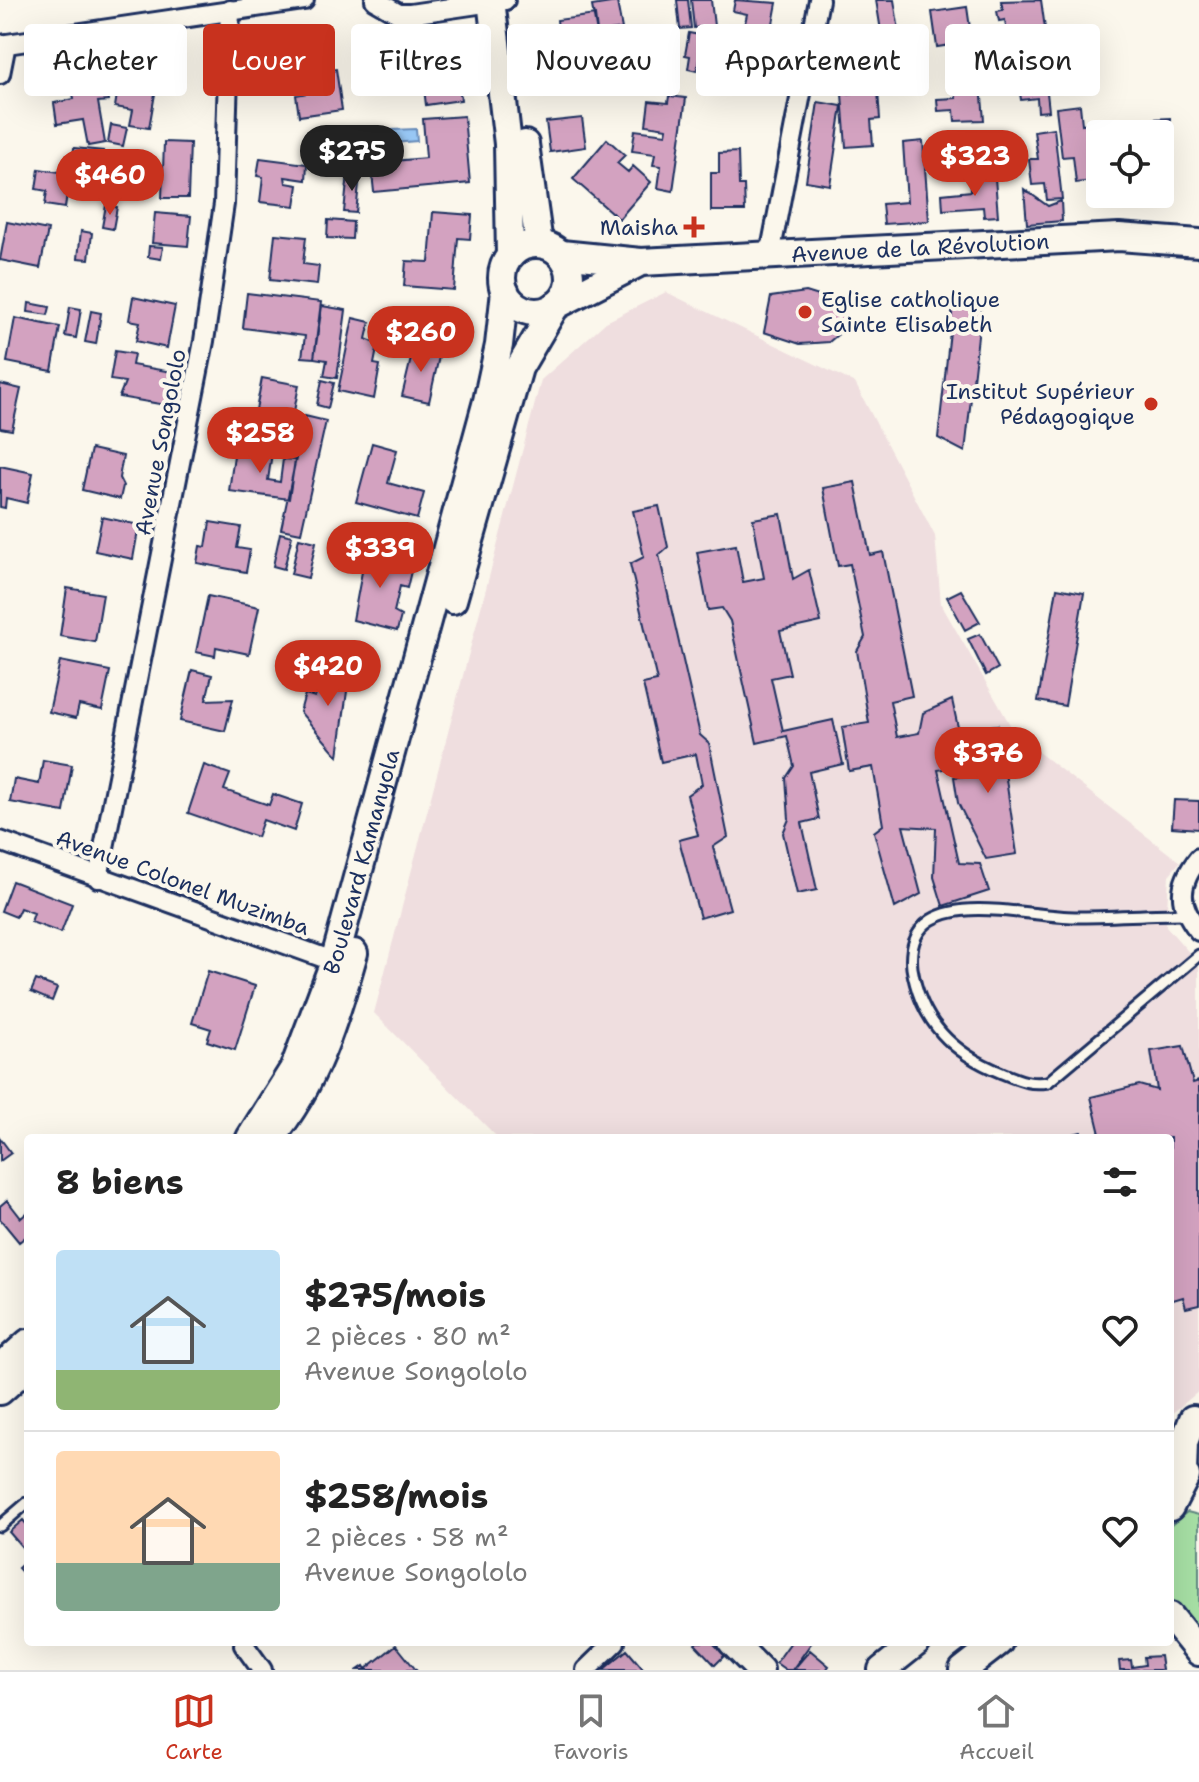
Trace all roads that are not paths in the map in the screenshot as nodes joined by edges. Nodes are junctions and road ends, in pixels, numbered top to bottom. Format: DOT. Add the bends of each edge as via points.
graph roads {
  1 [pos="304,0"];
  2 [pos="375,0"];
  3 [pos="498,0"];
  4 [pos="819,0"];
  5 [pos="230,10"];
  6 [pos="3,45"];
  7 [pos="0,74"];
  8 [pos="1199,243"];
  9 [pos="550,249"];
  10 [pos="770,255"];
  11 [pos="510,256"];
  12 [pos="641,262"];
  13 [pos="505,291"];
  14 [pos="557,304"];
  15 [pos="442,607"];
  16 [pos="0,841"];
  17 [pos="1199,858"];
  18 [pos="98,878"];
  19 [pos="1185,914"];
  20 [pos="1199,931"];
  21 [pos="1199,955"];
  22 [pos="342,964"];
  23 [pos="253,1134"];
  24 [pos="274,1134"];
  25 [pos="24,1347"];
  26 [pos="0,1368"];
  27 [pos="24,1370"];
  28 [pos="0,1391"];
  29 [pos="1196,1416"];
  30 [pos="1174,1434"];
  31 [pos="1184,1476"];
  32 [pos="1174,1498"];
  33 [pos="24,1505"];
  34 [pos="0,1526"];
  35 [pos="1174,1621"];
  36 [pos="245,1646"];
  37 [pos="611,1646"];
  38 [pos="736,1646"];
  39 [pos="912,1646"];
  40 [pos="994,1646"];
  41 [pos="1199,1652"];
  42 [pos="262,1670"];
  43 [pos="586,1670"];
  44 [pos="760,1670"];
  45 [pos="882,1670"];
  46 [pos="963,1670"];
  1 -- 5 [label="street"];
  2 -- 3 [label="street" via="399,14"];
  3 -- 9 [label="main road"];
  3 -- 11 [label="main road"];
  4 -- 10 [label="street"];
  5 -- 6 [label="street"];
  5 -- 18 [label="street, Avenue Songololo" via="224,204 208,314"];
  6 -- 7 [label="street"];
  8 -- 10 [label="main road, Avenue de la Révolution" via="1119,237"];
  9 -- 11 [label="main road" via="521,247"];
  9 -- 12 [label="main road, Avenue de la Révolution"];
  9 -- 14 [label="main road" via="568,267 570,281"];
  10 -- 12 [label="main road, Avenue de la Révolution"];
  11 -- 13 [label="main road" via="503,272"];
  12 -- 14 [label="main road"];
  13 -- 14 [label="main road" via="530,311"];
  13 -- 15 [label="main road, Boulevard Kamanyola" via="496,363"];
  14 -- 15 [label="main road, Boulevard Kamanyola" via="519,368"];
  15 -- 22 [label="main road, Boulevard Kamanyola"];
  16 -- 18 [label="street, Avenue Colonel Muzimba"];
  17 -- 19 [label="street" via="1182,886"];
  18 -- 22 [label="street, Avenue Colonel Muzimba"];
  19 -- 20 [label="street"];
  19 -- 21 [label="lane" via="947,913 931,920 913,941 915,983 928,1019 943,1038 962,1054 1031,1085 1062,1074"];
  22 -- 23 [label="main road, Boulevard Kamanyola" via="294,1068"];
  22 -- 24 [label="main road, Boulevard Kamanyola" via="313,1074"];
  25 -- 26 [label="main road"];
  27 -- 28 [label="main road"];
  29 -- 30 [label="main road"];
  29 -- 31 [label="main road" via="1184,1442"];
  31 -- 32 [label="main road"];
  33 -- 34 [label="lane"];
  35 -- 41 [label="main road"];
  36 -- 42 [label="street"];
  37 -- 43 [label="street"];
  38 -- 44 [label="main road"];
  39 -- 45 [label="main road"];
  40 -- 46 [label="main road"];
}
